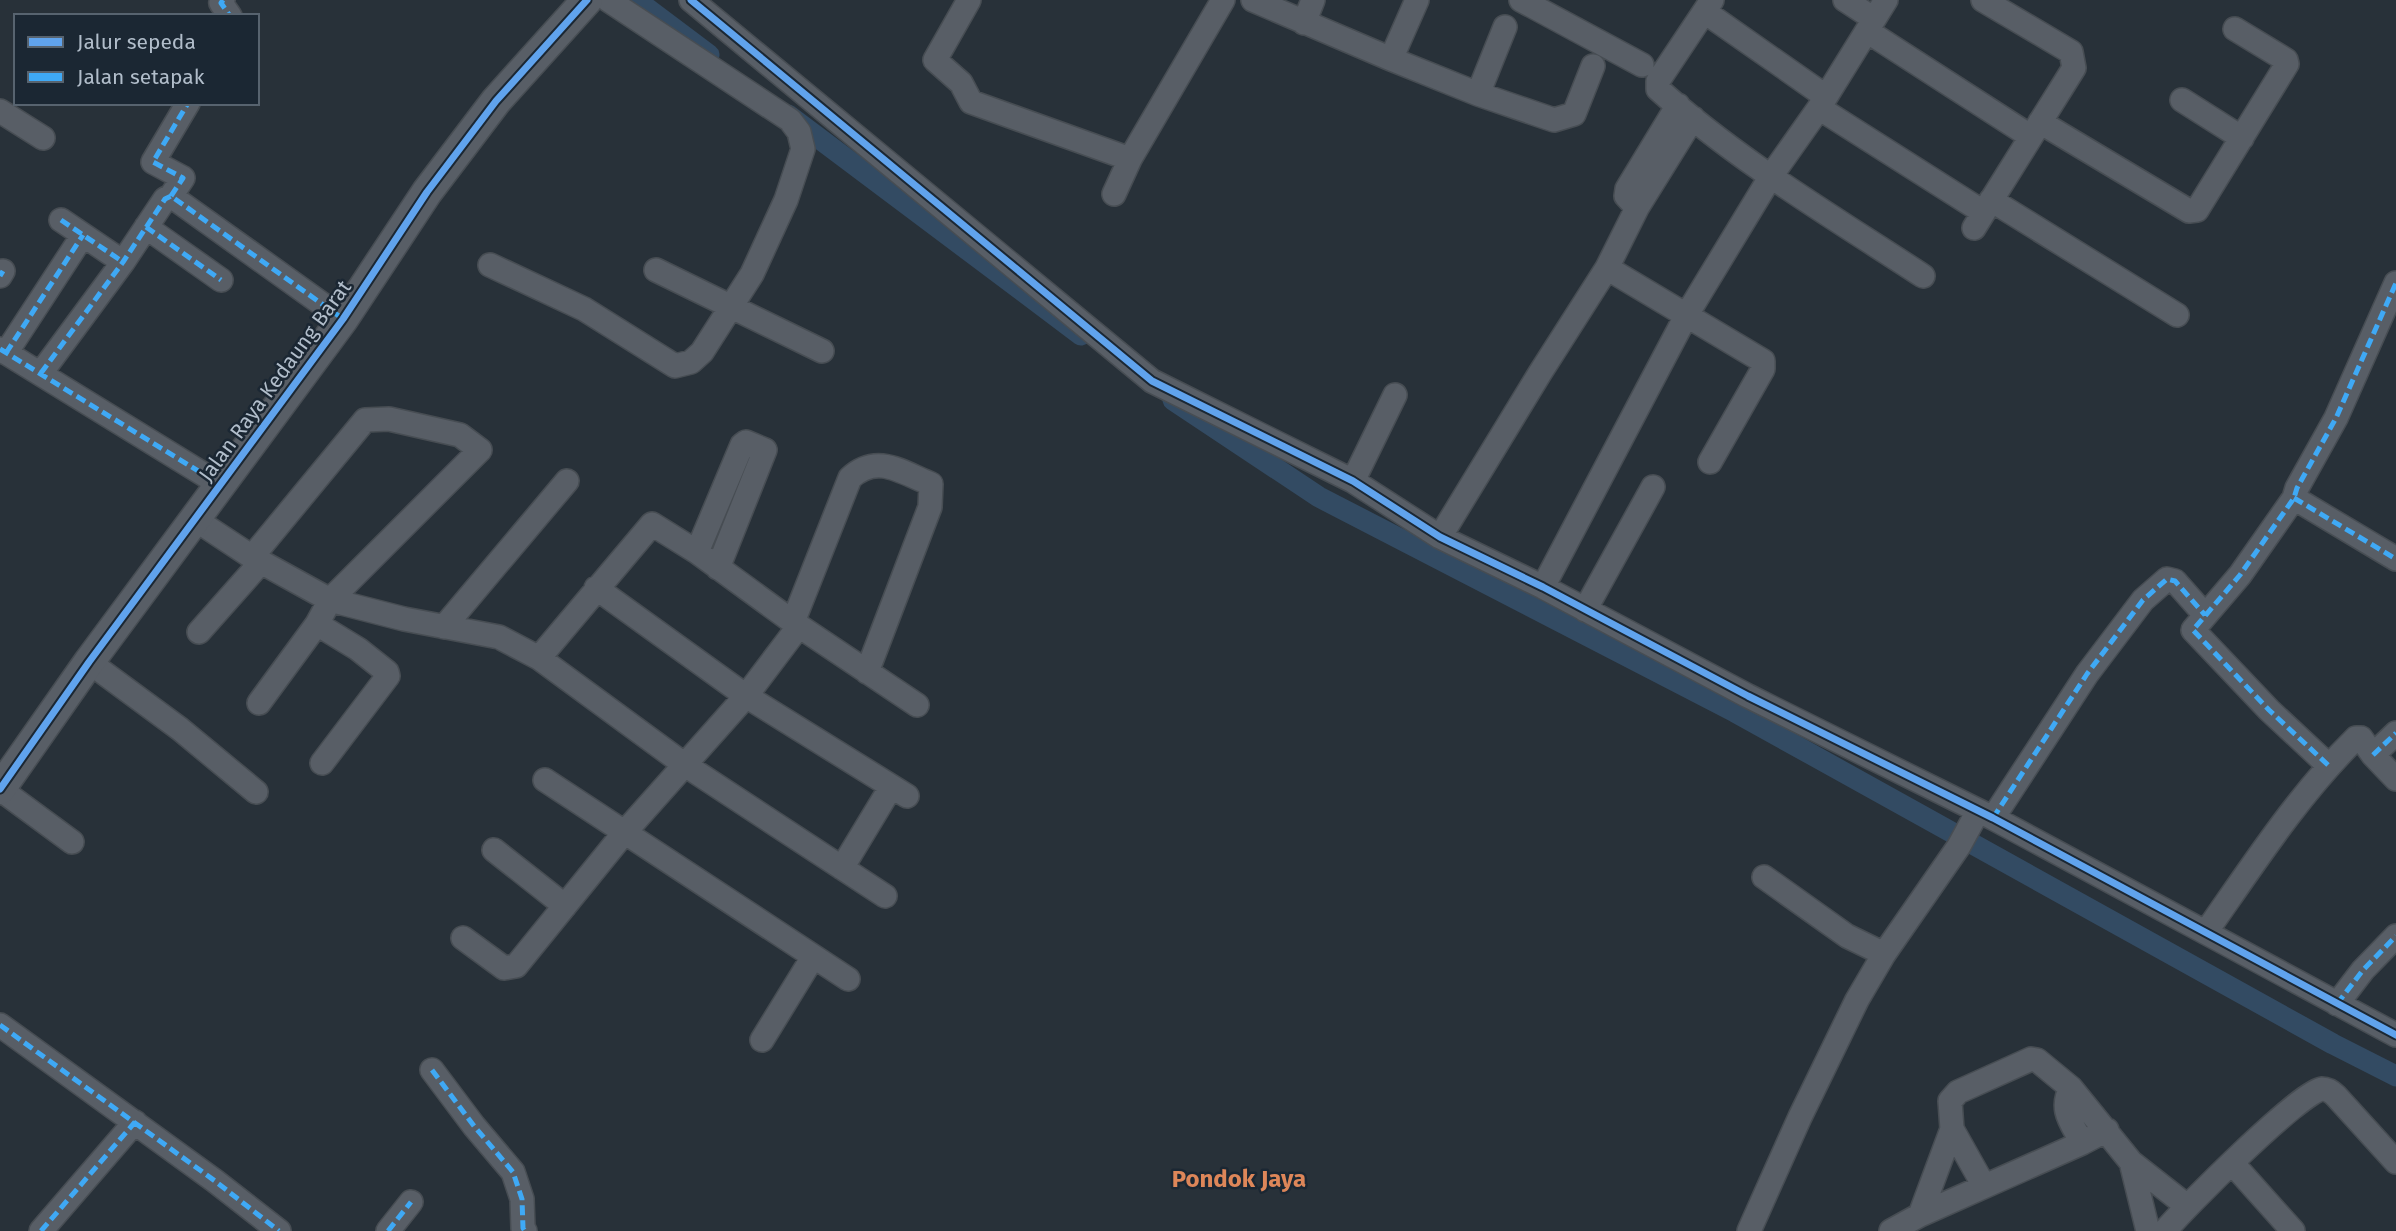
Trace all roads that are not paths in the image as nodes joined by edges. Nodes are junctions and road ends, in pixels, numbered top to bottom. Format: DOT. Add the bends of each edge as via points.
graph roads {
  1 [pos="587,0"];
  2 [pos="608,0"];
  3 [pos="691,0"];
  4 [pos="969,0"];
  5 [pos="1223,0"];
  6 [pos="1253,0"];
  7 [pos="1313,0"];
  8 [pos="1416,0"];
  9 [pos="1846,0"];
  10 [pos="1983,0"];
  11 [pos="1709,6"];
  12 [pos="1511,10"];
  13 [pos="1875,17"];
  14 [pos="1304,23"];
  15 [pos="2235,29"];
  16 [pos="1391,60"];
  17 [pos="1642,65"];
  18 [pos="1593,66"];
  19 [pos="1478,94"];
  20 [pos="2182,100"];
  21 [pos="1822,102"];
  22 [pos="187,105"];
  23 [pos="0,111"];
  24 [pos="1685,112"];
  25 [pos="2035,129"];
  26 [pos="43,138"];
  27 [pos="2242,138"];
  28 [pos="1130,159"];
  29 [pos="1771,176"];
  30 [pos="1114,194"];
  31 [pos="171,195"];
  32 [pos="1982,213"];
  33 [pos="61,220"];
  34 [pos="146,227"];
  35 [pos="83,234"];
  36 [pos="123,262"];
  37 [pos="490,265"];
  38 [pos="1607,268"];
  39 [pos="656,270"];
  40 [pos="1923,276"];
  41 [pos="221,280"];
  42 [pos="2395,288"];
  43 [pos="731,307"];
  44 [pos="2177,315"];
  45 [pos="1686,316"];
  46 [pos="343,318"];
  47 [pos="3,351"];
  48 [pos="822,351"];
  49 [pos="41,373"];
  50 [pos="1395,395"];
  51 [pos="1710,462"];
  52 [pos="567,481"];
  53 [pos="1353,481"];
  54 [pos="221,485"];
  55 [pos="1653,487"];
  56 [pos="2294,498"];
  57 [pos="196,520"];
  58 [pos="1440,537"];
  59 [pos="697,552"];
  60 [pos="257,559"];
  61 [pos="2396,559"];
  62 [pos="718,568"];
  63 [pos="1543,587"];
  64 [pos="596,588"];
  65 [pos="330,600"];
  66 [pos="1585,610"];
  67 [pos="2205,615"];
  68 [pos="317,624"];
  69 [pos="796,624"];
  70 [pos="444,627"];
  71 [pos="199,632"];
  72 [pos="539,658"];
  73 [pos="89,662"];
  74 [pos="867,672"];
  75 [pos="746,696"];
  76 [pos="259,703"];
  77 [pos="917,705"];
  78 [pos="2396,733"];
  79 [pos="2373,755"];
  80 [pos="322,763"];
  81 [pos="685,765"];
  82 [pos="2328,765"];
  83 [pos="2396,779"];
  84 [pos="545,780"];
  85 [pos="0,789"];
  86 [pos="256,792"];
  87 [pos="1982,816"];
  88 [pos="624,833"];
  89 [pos="72,842"];
  90 [pos="494,850"];
  91 [pos="842,868"];
  92 [pos="1763,877"];
  93 [pos="886,896"];
  94 [pos="565,906"];
  95 [pos="2206,932"];
  96 [pos="2396,936"];
  97 [pos="463,938"];
  98 [pos="1884,954"];
  99 [pos="813,957"];
  100 [pos="848,979"];
  101 [pos="2337,1004"];
  102 [pos="0,1025"];
  103 [pos="2396,1035"];
  104 [pos="762,1040"];
  105 [pos="432,1070"];
  106 [pos="2071,1088"];
  107 [pos="135,1122"];
  108 [pos="1952,1129"];
  109 [pos="2107,1130"];
  110 [pos="2082,1143"];
  111 [pos="2131,1162"];
  112 [pos="2396,1162"];
  113 [pos="2234,1164"];
  114 [pos="1984,1186"];
  115 [pos="411,1202"];
  116 [pos="2187,1206"];
  117 [pos="1920,1215"];
  118 [pos="270,1228"];
  119 [pos="41,1231"];
  120 [pos="388,1231"];
  121 [pos="525,1231"];
  122 [pos="1749,1231"];
  123 [pos="1891,1231"];
  124 [pos="2148,1231"];
  125 [pos="2165,1231"];
  126 [pos="2293,1231"];
  1 -- 46 [label="street, Jalan Raya Kedaung Barat" via="496,101 427,192"];
  2 -- 43 [label="street" via="790,120 799,132 803,149 786,200 752,274"];
  3 -- 53 [label="street" via="1152,381"];
  4 -- 28 [label="street" via="935,60 961,83 971,103"];
  5 -- 28 [label="street"];
  6 -- 14 [label="street"];
  7 -- 14 [label="street"];
  8 -- 16 [label="street"];
  9 -- 13 [label="street"];
  10 -- 25 [label="street" via="2071,52 2074,68"];
  11 -- 21 [label="street"];
  11 -- 24 [label="street" via="1658,81 1658,89"];
  12 -- 17 [label="street"];
  12 -- 19 [label="street"];
  13 -- 21 [label="street"];
  13 -- 25 [label="street"];
  14 -- 16 [label="street"];
  15 -- 27 [label="street" via="2287,62"];
  16 -- 19 [label="street"];
  18 -- 19 [label="street" via="1574,114 1554,120"];
  20 -- 27 [label="street"];
  21 -- 29 [label="street"];
  21 -- 32 [label="street"];
  22 -- 31 [label="street" via="153,162 183,178"];
  23 -- 26 [label="street"];
  24 -- 29 [label="street"];
  24 -- 38 [label="street" via="1627,189 1626,196 1637,208"];
  25 -- 27 [label="street" via="2192,211 2199,209"];
  25 -- 32 [label="street"];
  28 -- 30 [label="street"];
  29 -- 40 [label="street"];
  29 -- 45 [label="street"];
  31 -- 34 [label="street"];
  31 -- 46 [label="street"];
  32 -- 44 [label="street"];
  33 -- 35 [label="street"];
  34 -- 36 [label="street"];
  34 -- 41 [label="street"];
  35 -- 36 [label="street"];
  35 -- 47 [label="street"];
  36 -- 49 [label="street"];
  37 -- 43 [label="street" via="584,309 675,366 691,362 702,352"];
  38 -- 45 [label="street"];
  38 -- 58 [label="street"];
  39 -- 43 [label="street"];
  42 -- 56 [label="street"];
  43 -- 48 [label="street"];
  45 -- 51 [label="street" via="1763,361 1763,369"];
  45 -- 63 [label="street"];
  46 -- 54 [label="street, Jalan Raya Kedaung Barat"];
  47 -- 49 [label="street"];
  49 -- 54 [label="street"];
  50 -- 53 [label="street"];
  52 -- 70 [label="street"];
  53 -- 58 [label="street"];
  54 -- 57 [label="street, Jalan Raya Kedaung Barat"];
  55 -- 66 [label="street"];
  56 -- 61 [label="street"];
  56 -- 67 [label="street" via="2240,575"];
  57 -- 60 [label="street"];
  57 -- 73 [label="street, Jalan Raya Kedaung Barat"];
  58 -- 63 [label="street"];
  59 -- 62 [label="street"];
  59 -- 62 [label="street" via="742,445 746,442 765,450"];
  59 -- 64 [label="street" via="652,524"];
  60 -- 65 [label="street"];
  60 -- 65 [label="street" via="365,420 389,419 460,435 480,450"];
  60 -- 71 [label="street"];
  62 -- 69 [label="street"];
  63 -- 66 [label="street"];
  64 -- 72 [label="street"];
  64 -- 75 [label="street"];
  65 -- 68 [label="street"];
  65 -- 70 [label="street"];
  66 -- 87 [label="street"];
  67 -- 82 [label="street" via="2194,632"];
  67 -- 87 [label="street" via="2175,580 2157,586"];
  68 -- 76 [label="street"];
  68 -- 80 [label="street" via="358,649 388,676"];
  69 -- 74 [label="street"];
  69 -- 74 [label="street" via="850,478 866,466 884,466 931,484 930,508"];
  69 -- 75 [label="street"];
  70 -- 72 [label="street" via="499,637"];
  72 -- 81 [label="street"];
  73 -- 85 [label="street, Jalan Raya Kedaung Barat"];
  73 -- 86 [label="street"];
  74 -- 77 [label="street"];
  75 -- 81 [label="street"];
  75 -- 91 [label="street" via="899,791"];
  78 -- 79 [label="street"];
  79 -- 82 [label="street" via="2357,737"];
  79 -- 83 [label="street"];
  81 -- 88 [label="street"];
  81 -- 91 [label="street"];
  82 -- 95 [label="street"];
  84 -- 88 [label="street"];
  85 -- 89 [label="street"];
  87 -- 95 [label="street"];
  87 -- 98 [label="street"];
  88 -- 94 [label="street"];
  88 -- 99 [label="street"];
  90 -- 94 [label="street"];
  91 -- 93 [label="street"];
  92 -- 98 [label="street" via="1847,936"];
  94 -- 97 [label="street" via="513,968 504,968"];
  95 -- 101 [label="street"];
  96 -- 101 [label="street"];
  98 -- 122 [label="street" via="1857,1000"];
  99 -- 100 [label="street"];
  99 -- 104 [label="street"];
  101 -- 103 [label="street"];
  102 -- 107 [label="street"];
  105 -- 121 [label="street" via="513,1172"];
  106 -- 108 [label="street" via="2031,1059 1958,1092 1950,1101"];
  106 -- 109 [label="street"];
  106 -- 110 [label="street" via="2065,1108"];
  107 -- 118 [label="street"];
  107 -- 119 [label="street"];
  108 -- 114 [label="street"];
  108 -- 117 [label="street"];
  109 -- 110 [label="street"];
  109 -- 111 [label="street"];
  110 -- 114 [label="street"];
  111 -- 116 [label="street"];
  111 -- 124 [label="street"];
  112 -- 113 [label="street" via="2336,1096 2320,1089 2294,1104"];
  113 -- 116 [label="street"];
  113 -- 126 [label="street"];
  114 -- 117 [label="street"];
  115 -- 120 [label="street"];
  116 -- 125 [label="street"];
  117 -- 123 [label="street"];
}
